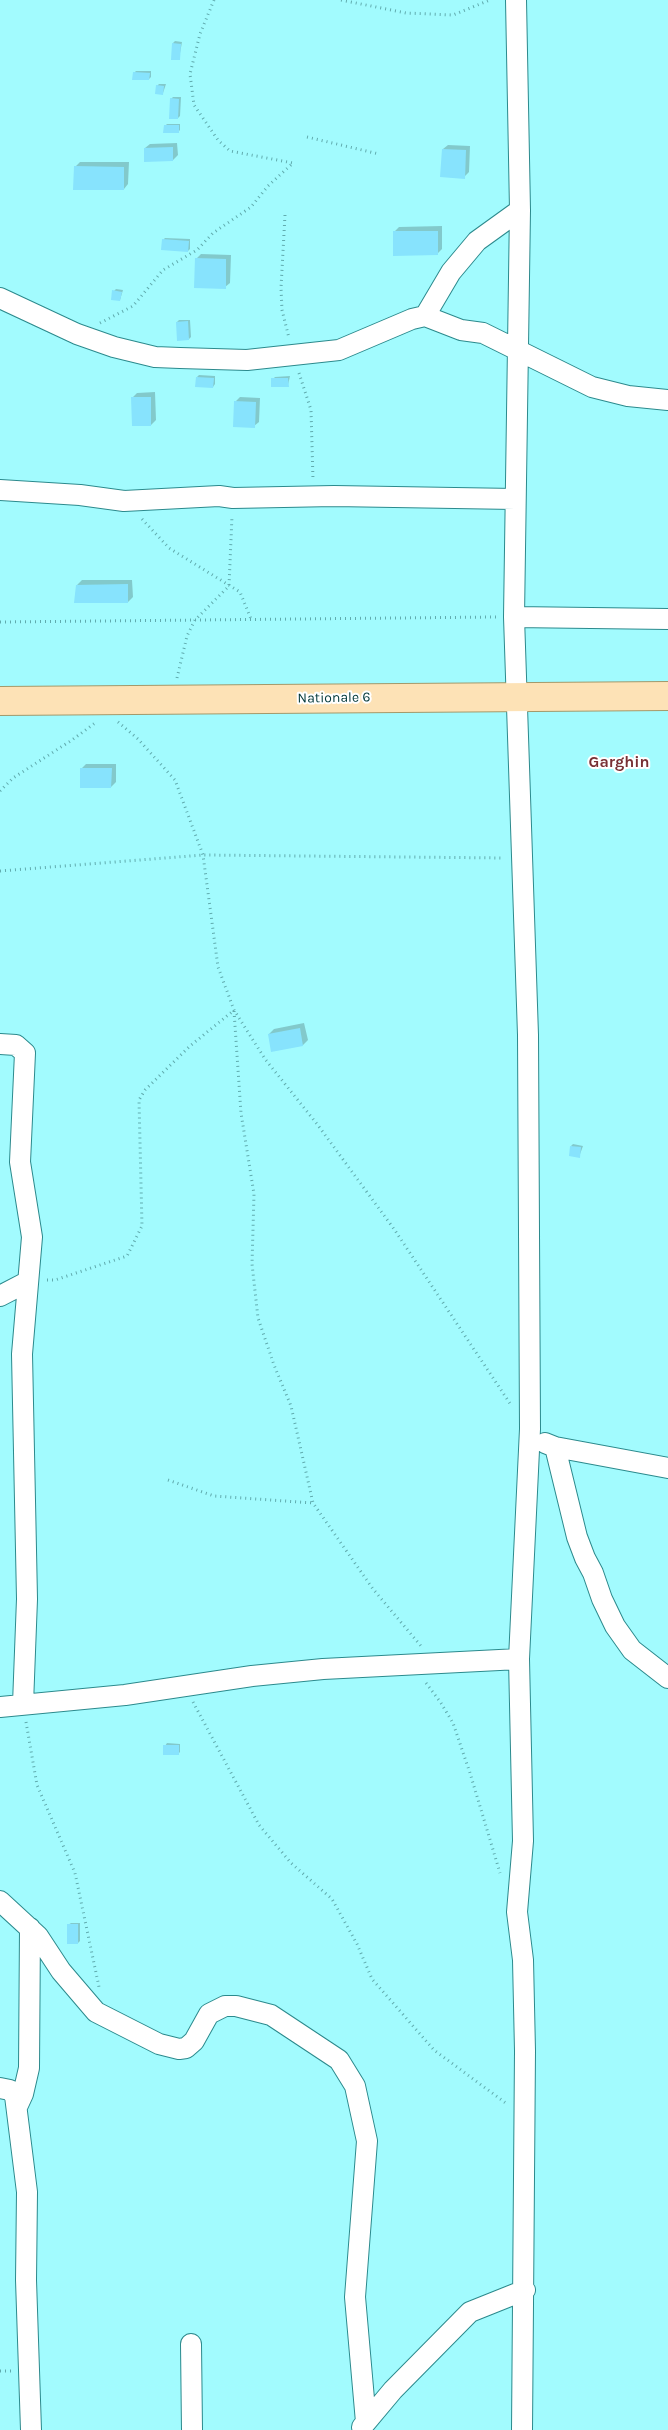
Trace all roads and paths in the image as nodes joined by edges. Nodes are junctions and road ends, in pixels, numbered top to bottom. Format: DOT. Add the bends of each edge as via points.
graph roads {
  1 [pos="214,0"];
  2 [pos="341,0"];
  3 [pos="490,0"];
  4 [pos="516,0"];
  5 [pos="307,137"];
  6 [pos="379,154"];
  7 [pos="520,210"];
  8 [pos="0,298"];
  9 [pos="425,316"];
  10 [pos="78,334"];
  11 [pos="518,348"];
  12 [pos="668,400"];
  13 [pos="0,490"];
  14 [pos="233,498"];
  15 [pos="515,499"];
  16 [pos="124,501"];
  17 [pos="229,586"];
  18 [pos="514,617"];
  19 [pos="251,619"];
  20 [pos="668,619"];
  21 [pos="195,620"];
  22 [pos="0,622"];
  23 [pos="515,696"];
  24 [pos="668,696"];
  25 [pos="171,700"];
  26 [pos="0,701"];
  27 [pos="99,706"];
  28 [pos="0,791"];
  29 [pos="203,855"];
  30 [pos="522,858"];
  31 [pos="0,871"];
  32 [pos="234,1010"];
  33 [pos="0,1044"];
  34 [pos="27,1282"];
  35 [pos="0,1296"];
  36 [pos="530,1429"];
  37 [pos="555,1447"];
  38 [pos="668,1468"];
  39 [pos="168,1480"];
  40 [pos="313,1503"];
  41 [pos="519,1658"];
  42 [pos="435,1663"];
  43 [pos="407,1664"];
  44 [pos="668,1678"];
  45 [pos="184,1686"];
  46 [pos="23,1704"];
  47 [pos="0,1707"];
  48 [pos="502,1880"];
  49 [pos="0,1901"];
  50 [pos="30,1928"];
  51 [pos="101,1994"];
  52 [pos="0,2088"];
  53 [pos="17,2107"];
  54 [pos="524,2116"];
  55 [pos="525,2290"];
  56 [pos="191,2344"];
  57 [pos="363,2426"];
  58 [pos="31,2430"];
  59 [pos="192,2430"];
  60 [pos="522,2430"];
  1 -- 10 [label="path" via="200,34 190,74 194,105 218,140 230,151 293,163 268,186 251,208 213,233 197,250 163,270 133,306"];
  2 -- 3 [label="path" via="406,13 453,15"];
  4 -- 7 [label="street"];
  5 -- 6 [label="path"];
  7 -- 9 [label="street" via="477,242 451,272"];
  7 -- 11 [label="street"];
  8 -- 10 [label="street"];
  9 -- 10 [label="street" via="339,350 248,360 155,357"];
  9 -- 11 [label="street" via="461,330 483,333"];
  11 -- 12 [label="street" via="592,387 628,396"];
  11 -- 15 [label="street"];
  13 -- 16 [label="street"];
  14 -- 15 [label="street"];
  14 -- 16 [label="street"];
  14 -- 17 [label="path"];
  15 -- 18 [label="street"];
  16 -- 17 [label="path" via="169,548"];
  17 -- 19 [label="path" via="240,592"];
  17 -- 21 [label="path"];
  18 -- 19 [label="path"];
  18 -- 20 [label="street"];
  18 -- 23 [label="street"];
  19 -- 21 [label="path"];
  21 -- 22 [label="path"];
  21 -- 25 [label="path" via="187,636"];
  23 -- 24 [label="main road, Nationale 6"];
  23 -- 25 [label="main road, Nationale 6"];
  23 -- 30 [label="street"];
  25 -- 27 [label="main road, Nationale 6"];
  26 -- 27 [label="main road, Nationale 6"];
  27 -- 28 [label="path" via="90,727 13,778"];
  27 -- 29 [label="path" via="138,739 175,780"];
  29 -- 30 [label="path"];
  29 -- 31 [label="path"];
  29 -- 32 [label="path" via="218,967"];
  30 -- 36 [label="street" via="528,1035"];
  32 -- 34 [label="path" via="190,1046 145,1090 139,1100 142,1226 127,1256 55,1280"];
  32 -- 36 [label="path" via="265,1059 394,1229"];
  32 -- 40 [label="path" via="241,1113 254,1194 252,1264 258,1318 291,1406"];
  33 -- 34 [label="street" via="16,1045 25,1053 20,1162 32,1236"];
  34 -- 35 [label="street"];
  34 -- 46 [label="street" via="22,1354 26,1599"];
  36 -- 37 [label="street" via="540,1441"];
  36 -- 41 [label="street"];
  37 -- 38 [label="street"];
  37 -- 44 [label="street" via="584,1558 594,1573 615,1626 632,1650"];
  39 -- 40 [label="path" via="214,1496"];
  40 -- 42 [label="path" via="373,1589"];
  41 -- 42 [label="street"];
  41 -- 54 [label="street" via="524,1841 517,1912 523,1960"];
  42 -- 43 [label="street"];
  43 -- 45 [label="street" via="252,1676"];
  43 -- 48 [label="path" via="430,1687 452,1724"];
  45 -- 46 [label="street"];
  45 -- 54 [label="path" via="259,1825 291,1863 332,1899 358,1944 372,1979 434,2050"];
  46 -- 47 [label="street"];
  46 -- 51 [label="path" via="37,1785 75,1873"];
  49 -- 50 [label="street"];
  50 -- 53 [label="street" via="29,2068 24,2094"];
  50 -- 57 [label="street" via="96,2012 158,2044 186,2048 194,2041 209,2014 225,2006 236,2006 270,2015 339,2060 355,2086 366,2141 355,2297"];
  52 -- 53 [label="street" via="10,2090"];
  53 -- 58 [label="street" via="27,2192"];
  54 -- 55 [label="street"];
  55 -- 57 [label="street" via="470,2312 393,2390"];
  55 -- 60 [label="street"];
  56 -- 59 [label="street"];
}
